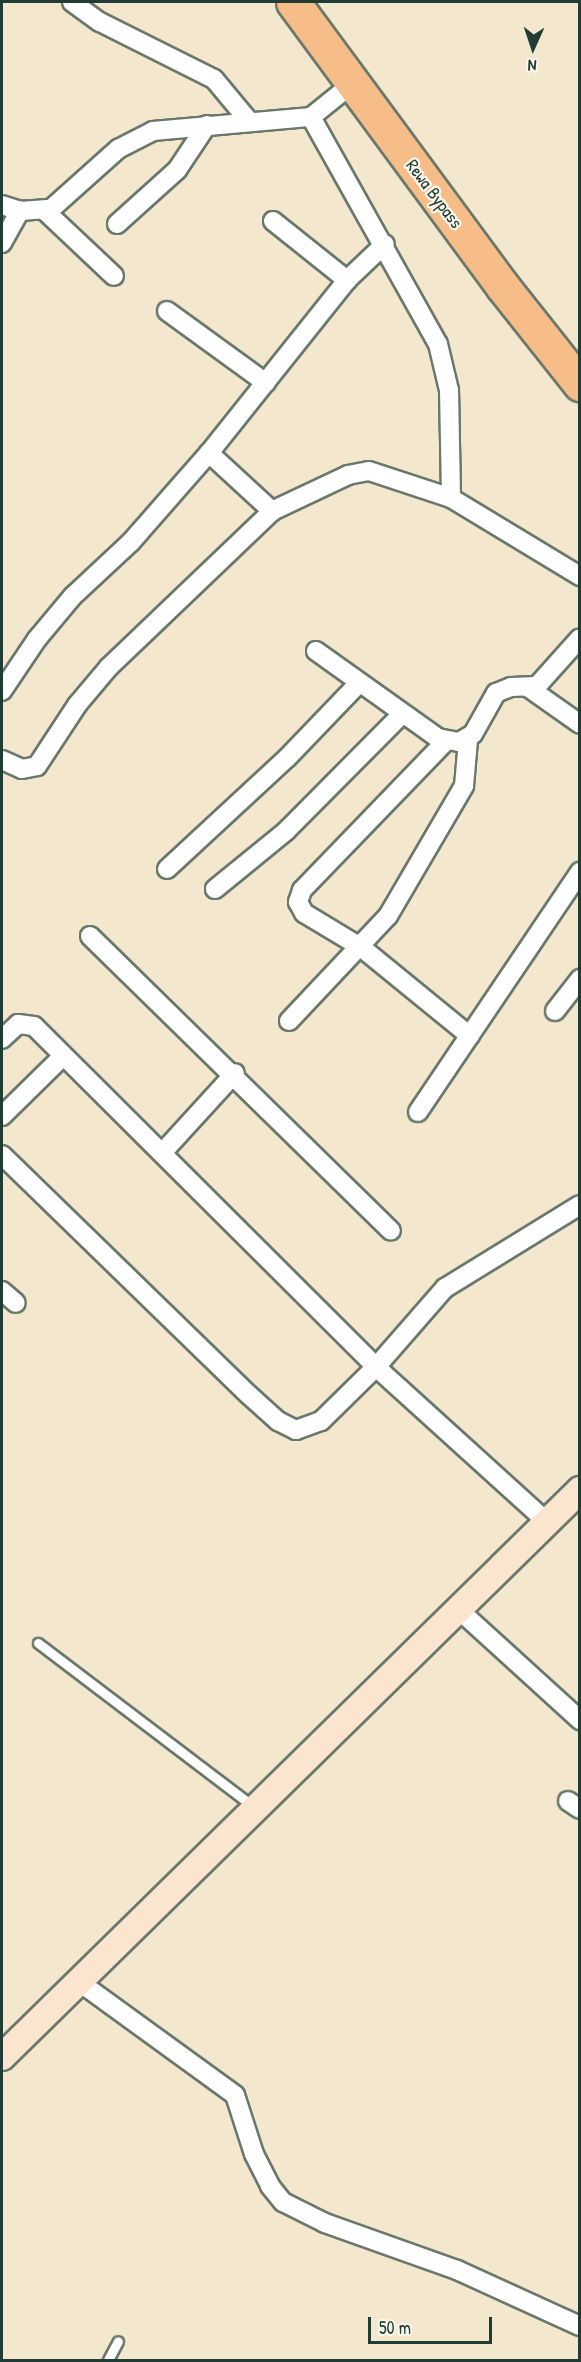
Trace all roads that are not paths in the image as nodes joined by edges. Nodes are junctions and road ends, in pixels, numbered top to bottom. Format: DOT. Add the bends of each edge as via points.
graph roads {
  1 [pos="72,2"];
  2 [pos="293,2"];
  3 [pos="352,84"];
  4 [pos="311,117"];
  5 [pos="248,120"];
  6 [pos="207,125"];
  7 [pos="2,205"];
  8 [pos="44,210"];
  9 [pos="20,211"];
  10 [pos="273,221"];
  11 [pos="117,224"];
  12 [pos="2,243"];
  13 [pos="385,244"];
  14 [pos="114,276"];
  15 [pos="347,280"];
  16 [pos="168,311"];
  17 [pos="266,383"];
  18 [pos="579,384"];
  19 [pos="209,453"];
  20 [pos="451,498"];
  21 [pos="272,511"];
  22 [pos="579,576"];
  23 [pos="579,638"];
  24 [pos="316,651"];
  25 [pos="358,684"];
  26 [pos="530,688"];
  27 [pos="2,691"];
  28 [pos="402,714"];
  29 [pos="579,724"];
  30 [pos="468,740"];
  31 [pos="444,742"];
  32 [pos="2,760"];
  33 [pos="167,869"];
  34 [pos="579,872"];
  35 [pos="215,889"];
  36 [pos="90,936"];
  37 [pos="362,948"];
  38 [pos="579,979"];
  39 [pos="555,1011"];
  40 [pos="289,1021"];
  41 [pos="470,1036"];
  42 [pos="2,1038"];
  43 [pos="63,1056"];
  44 [pos="235,1073"];
  45 [pos="418,1112"];
  46 [pos="2,1116"];
  47 [pos="162,1153"];
  48 [pos="2,1155"];
  49 [pos="579,1205"];
  50 [pos="392,1231"];
  51 [pos="376,1367"];
  52 [pos="579,1490"];
  53 [pos="547,1522"];
  54 [pos="459,1610"];
  55 [pos="38,1643"];
  56 [pos="579,1720"];
  57 [pos="256,1808"];
  58 [pos="78,1981"];
  59 [pos="2,2056"];
  60 [pos="579,2326"];
  61 [pos="118,2341"];
  62 [pos="108,2361"];
  1 -- 5 [label="street" via="100,22 214,79"];
  2 -- 3 [label="highway, Rewa Bypass"];
  3 -- 4 [label="street"];
  3 -- 18 [label="highway, Rewa Bypass"];
  4 -- 5 [label="street"];
  4 -- 13 [label="street"];
  5 -- 6 [label="street"];
  6 -- 8 [label="street" via="140,136 118,149 63,201"];
  6 -- 11 [label="street" via="177,170"];
  7 -- 9 [label="street"];
  8 -- 9 [label="street"];
  8 -- 14 [label="street"];
  9 -- 12 [label="street"];
  10 -- 15 [label="street"];
  13 -- 15 [label="street"];
  13 -- 20 [label="street" via="438,344 445,369"];
  15 -- 17 [label="street"];
  16 -- 17 [label="street"];
  17 -- 19 [label="street"];
  19 -- 21 [label="street"];
  19 -- 27 [label="street" via="131,542 73,596 37,639"];
  20 -- 21 [label="street" via="369,471 348,475"];
  20 -- 22 [label="street"];
  21 -- 32 [label="street" via="109,667 77,705 37,766 22,769"];
  23 -- 26 [label="street" via="543,682"];
  24 -- 25 [label="street"];
  25 -- 28 [label="street"];
  25 -- 33 [label="street" via="287,758"];
  26 -- 29 [label="street"];
  26 -- 30 [label="street" via="511,687 496,693"];
  28 -- 31 [label="street"];
  28 -- 35 [label="street" via="286,831"];
  30 -- 31 [label="street"];
  30 -- 37 [label="street" via="467,770 455,803 388,916"];
  31 -- 37 [label="street" via="302,890 298,902 304,913"];
  34 -- 41 [label="street"];
  36 -- 44 [label="street"];
  37 -- 40 [label="street"];
  37 -- 41 [label="street"];
  38 -- 39 [label="street"];
  41 -- 45 [label="street"];
  42 -- 43 [label="street" via="18,1024 29,1024"];
  43 -- 46 [label="street"];
  43 -- 47 [label="street"];
  44 -- 47 [label="street"];
  44 -- 50 [label="street"];
  47 -- 51 [label="street"];
  48 -- 51 [label="street" via="287,1427 309,1428 321,1421"];
  49 -- 51 [label="street" via="445,1288"];
  51 -- 53 [label="street"];
  52 -- 53 [label="street"];
  53 -- 54 [label="street"];
  54 -- 56 [label="street"];
  54 -- 57 [label="street"];
  55 -- 57 [label="lane"];
  57 -- 58 [label="street"];
  58 -- 59 [label="street"];
  58 -- 60 [label="street" via="235,2095 254,2154 283,2202 325,2223 457,2270"];
  61 -- 62 [label="lane"];
}
